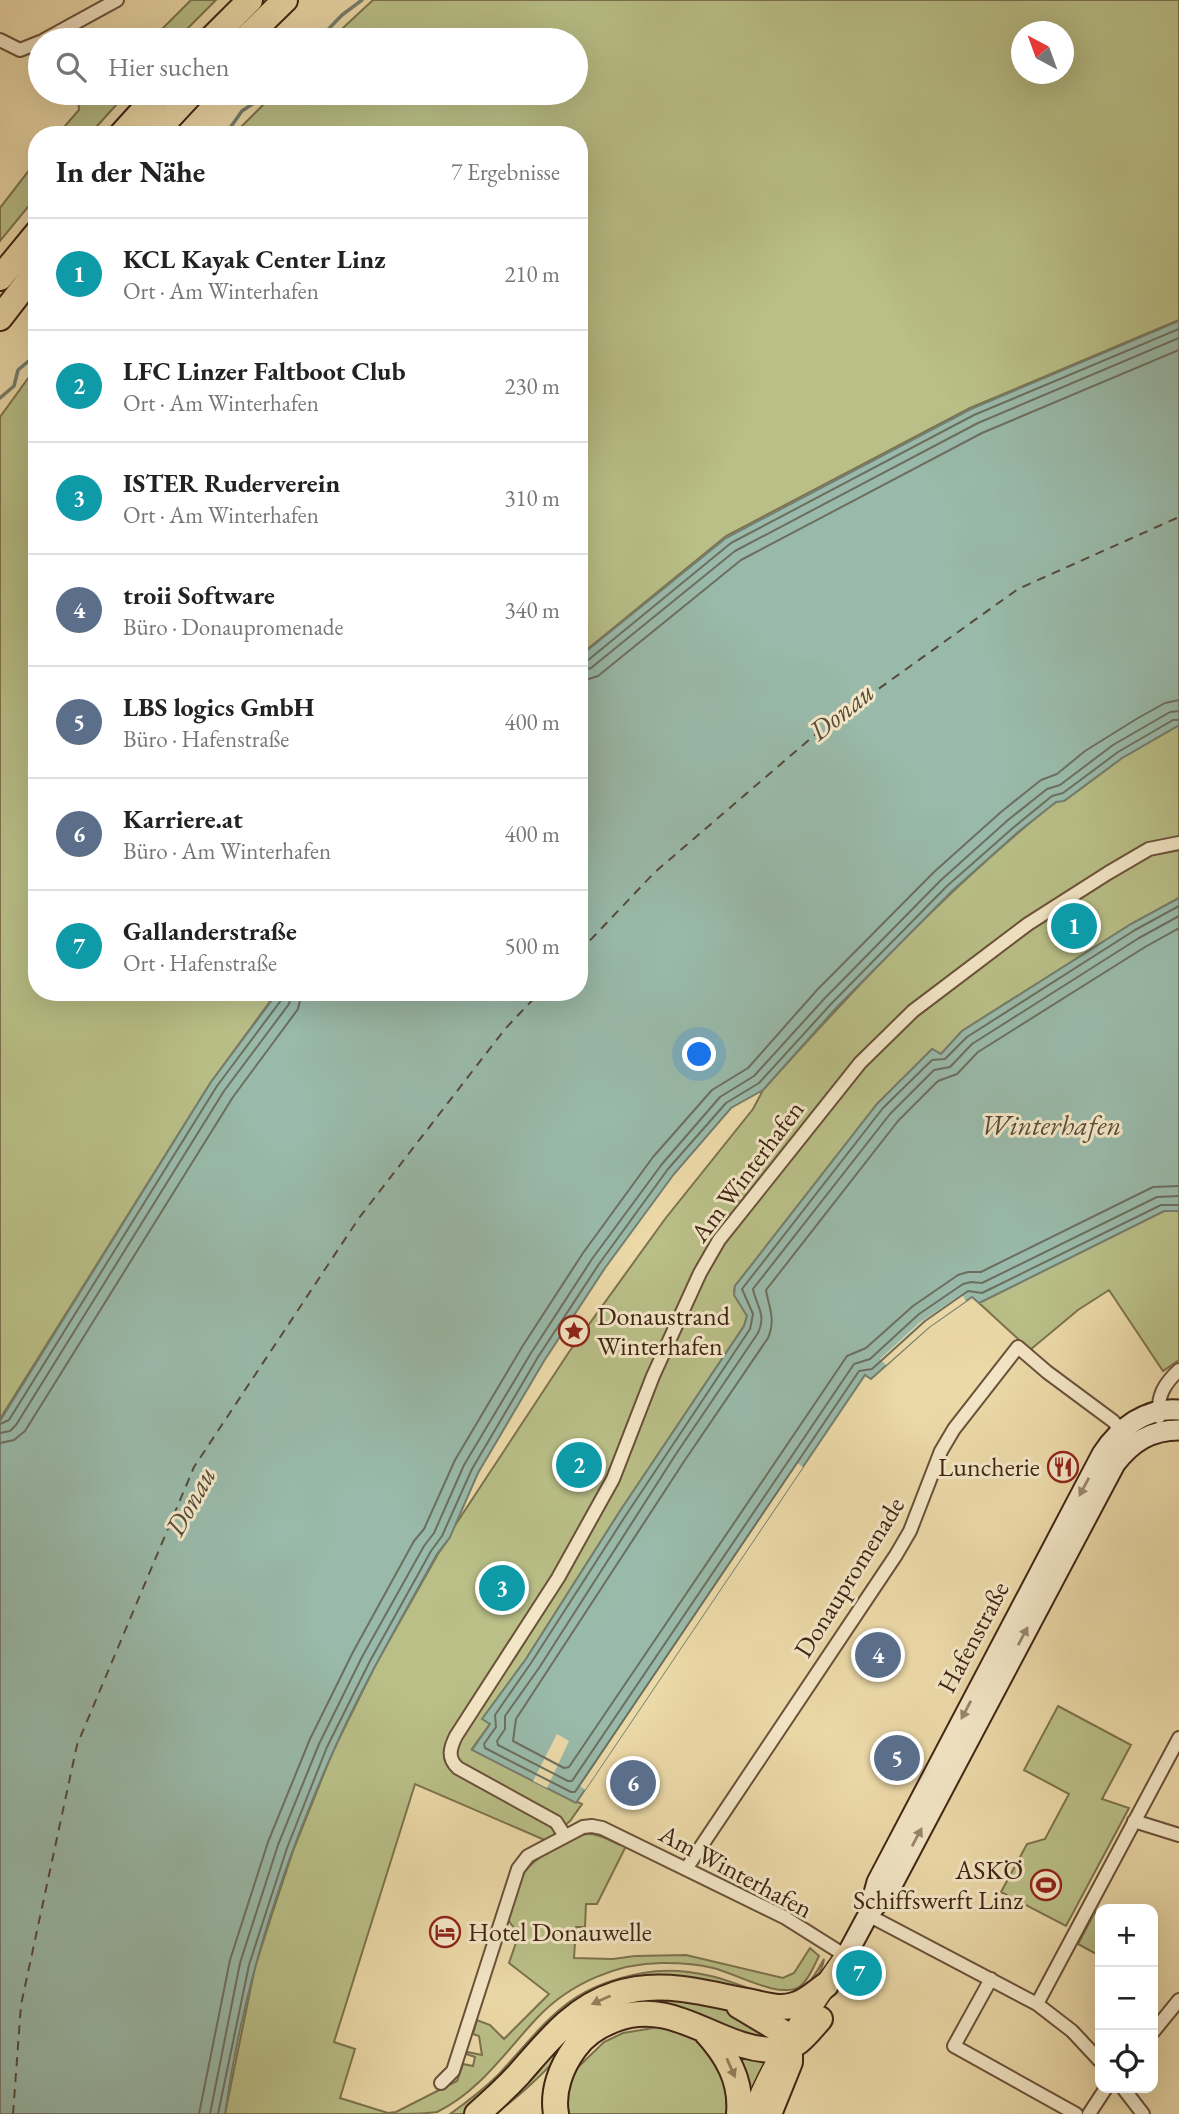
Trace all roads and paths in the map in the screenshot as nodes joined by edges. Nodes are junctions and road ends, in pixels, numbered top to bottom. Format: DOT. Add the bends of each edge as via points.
graph roads {
  1 [pos="117,0"];
  2 [pos="250,0"];
  3 [pos="285,0"];
  4 [pos="66,28"];
  5 [pos="222,28"];
  6 [pos="256,28"];
  7 [pos="0,40"];
  8 [pos="28,47"];
  9 [pos="148,105"];
  10 [pos="181,105"];
  11 [pos="129,126"];
  12 [pos="161,126"];
  13 [pos="28,244"];
  14 [pos="0,278"];
  15 [pos="28,282"];
  16 [pos="0,318"];
  17 [pos="1179,843"];
  18 [pos="1179,1370"];
  19 [pos="1179,1410"];
  20 [pos="1159,1411"];
  21 [pos="1121,1430"];
  22 [pos="1170,1431"];
  23 [pos="1179,1738"];
  24 [pos="1134,1821"];
  25 [pos="1179,1835"];
  26 [pos="565,1836"];
  27 [pos="686,1869"];
  28 [pos="868,1915"];
  29 [pos="846,1956"];
  30 [pos="991,1979"];
  31 [pos="826,1986"];
  32 [pos="723,1997"];
  33 [pos="1179,2000"];
  34 [pos="1037,2004"];
  35 [pos="821,2019"];
  36 [pos="704,2030"];
  37 [pos="1155,2030"];
  38 [pos="788,2046"];
  39 [pos="1095,2056"];
  40 [pos="441,2083"];
  41 [pos="1104,2093"];
  42 [pos="1127,2093"];
  43 [pos="477,2114"];
  44 [pos="556,2114"];
  45 [pos="739,2114"];
  46 [pos="753,2114"];
  47 [pos="769,2114"];
  48 [pos="776,2114"];
  49 [pos="1076,2114"];
  50 [pos="1089,2114"];
  51 [pos="1143,2114"];
  1 -- 4 [label="street"];
  2 -- 5 [label="highway"];
  3 -- 6 [label="highway"];
  7 -- 8 [label="street" via="20,50"];
  9 -- 11 [label="highway"];
  10 -- 12 [label="highway"];
  13 -- 14 [label="highway"];
  15 -- 16 [label="highway"];
  17 -- 26 [label="street, Am Winterhafen" via="1149,849 1108,873 1028,924 913,1011 860,1063 719,1240 653,1376 612,1479 558,1577 451,1746 450,1757 458,1768 556,1822"];
  18 -- 20 [label="street, Hafenstraße" via="1163,1388"];
  19 -- 20 [label="main road, Hafenstraße"];
  20 -- 21 [label="main road, Hafenstraße"];
  20 -- 22 [label="street, Hafenstraße"];
  21 -- 27 [label="street, Donaupromenade" via="1018,1347 954,1429 896,1555"];
  21 -- 28 [label="main road, Hafenstraße, one-way" via="1096,1464 926,1787 877,1882"];
  28 -- 22 [label="main road, Hafenstraße, one-way" via="890,1889 1109,1474 1141,1439"];
  23 -- 24 [label="street"];
  24 -- 25 [label="street"];
  24 -- 34 [label="street"];
  26 -- 27 [label="street, Am Winterhafen" via="583,1827 601,1828"];
  26 -- 40 [label="street, Am Winterhafen" via="528,1856 518,1869 453,2071"];
  27 -- 29 [label="street, Am Winterhafen" via="784,1917"];
  28 -- 29 [label="main road, Hafenstraße"];
  28 -- 30 [label="street"];
  29 -- 31 [label="main road, Hafenstraße"];
  29 -- 35 [label="main road, Hafenstraße"];
  30 -- 34 [label="street"];
  30 -- 49 [label="street" via="954,2046"];
  31 -- 32 [label="highway" via="792,2006"];
  31 -- 38 [label="main road, Hafenstraße"];
  32 -- 38 [label="highway" via="774,2026"];
  32 -- 43 [label="highway, one-way" via="667,1987 632,1990 601,2000 563,2024"];
  33 -- 37 [label="street"];
  34 -- 39 [label="street"];
  35 -- 38 [label="highway"];
  35 -- 48 [label="main road, Hafenstraße"];
  36 -- 38 [label="highway" via="759,2048"];
  36 -- 44 [label="highway" via="655,2013 621,2017 597,2027 576,2047 562,2070 555,2095"];
  36 -- 45 [label="highway, one-way" via="731,2066"];
  38 -- 46 [label="main road, Hafenstraße"];
  38 -- 47 [label="highway" via="790,2062"];
  41 -- 50 [label="street"];
  42 -- 51 [label="street"];
}
